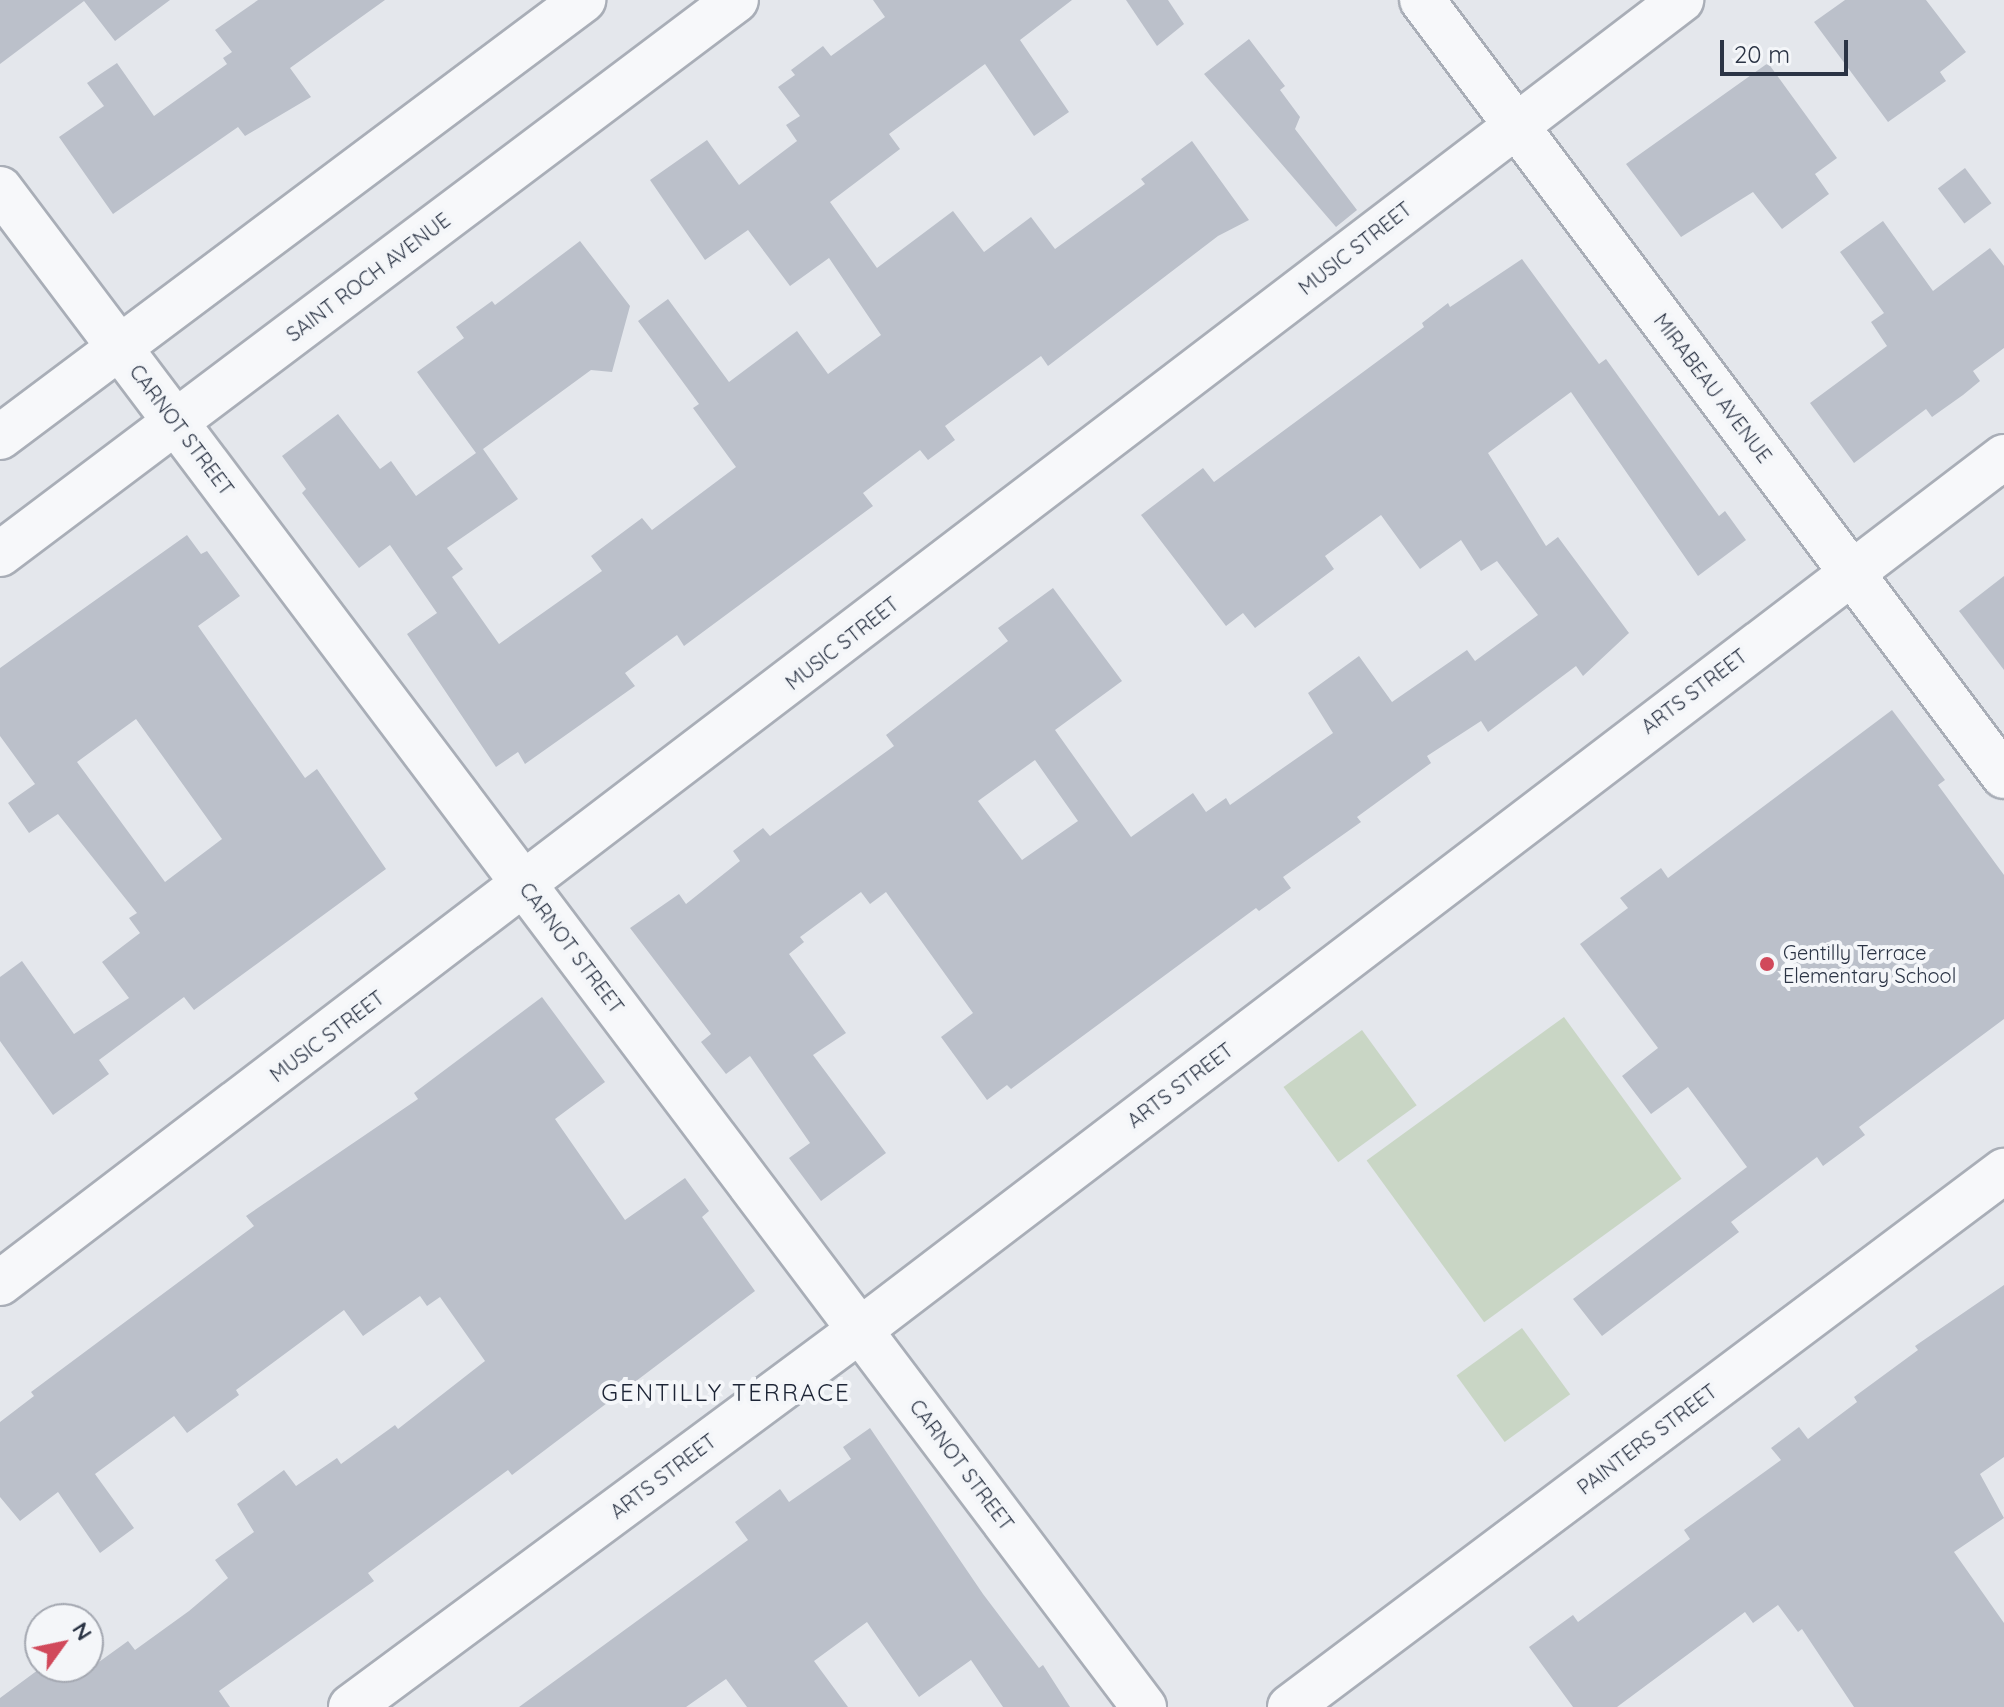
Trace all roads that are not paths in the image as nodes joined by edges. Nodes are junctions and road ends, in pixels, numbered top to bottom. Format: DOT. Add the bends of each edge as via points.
graph roads {
  1 [pos="583,0"];
  2 [pos="736,0"];
  3 [pos="1422,0"];
  4 [pos="1681,0"];
  5 [pos="1516,124"];
  6 [pos="0,189"];
  7 [pos="119,347"];
  8 [pos="176,422"];
  9 [pos="0,437"];
  10 [pos="2004,457"];
  11 [pos="0,554"];
  12 [pos="1850,572"];
  13 [pos="2004,776"];
  14 [pos="526,886"];
  15 [pos="2004,1171"];
  16 [pos="0,1283"];
  17 [pos="860,1330"];
  18 [pos="351,1707"];
  19 [pos="1144,1707"];
  20 [pos="1290,1707"];
  1 -- 7 [label="street"];
  2 -- 8 [label="street, SAINT ROCH AVENUE"];
  3 -- 5 [label="street, MIRABEAU AVENUE"];
  4 -- 5 [label="street, MUSIC STREET"];
  5 -- 12 [label="street, MIRABEAU AVENUE"];
  5 -- 14 [label="street, MUSIC STREET"];
  6 -- 7 [label="street, CARNOT STREET"];
  7 -- 8 [label="street, CARNOT STREET"];
  7 -- 9 [label="street"];
  8 -- 11 [label="street, SAINT ROCH AVENUE"];
  8 -- 14 [label="street, CARNOT STREET"];
  10 -- 12 [label="street, ARTS STREET"];
  12 -- 13 [label="street, MIRABEAU AVENUE"];
  12 -- 17 [label="street, ARTS STREET"];
  14 -- 16 [label="street, MUSIC STREET"];
  14 -- 17 [label="street, CARNOT STREET"];
  15 -- 20 [label="street, PAINTERS STREET"];
  17 -- 18 [label="street, ARTS STREET"];
  17 -- 19 [label="street, CARNOT STREET"];
}
